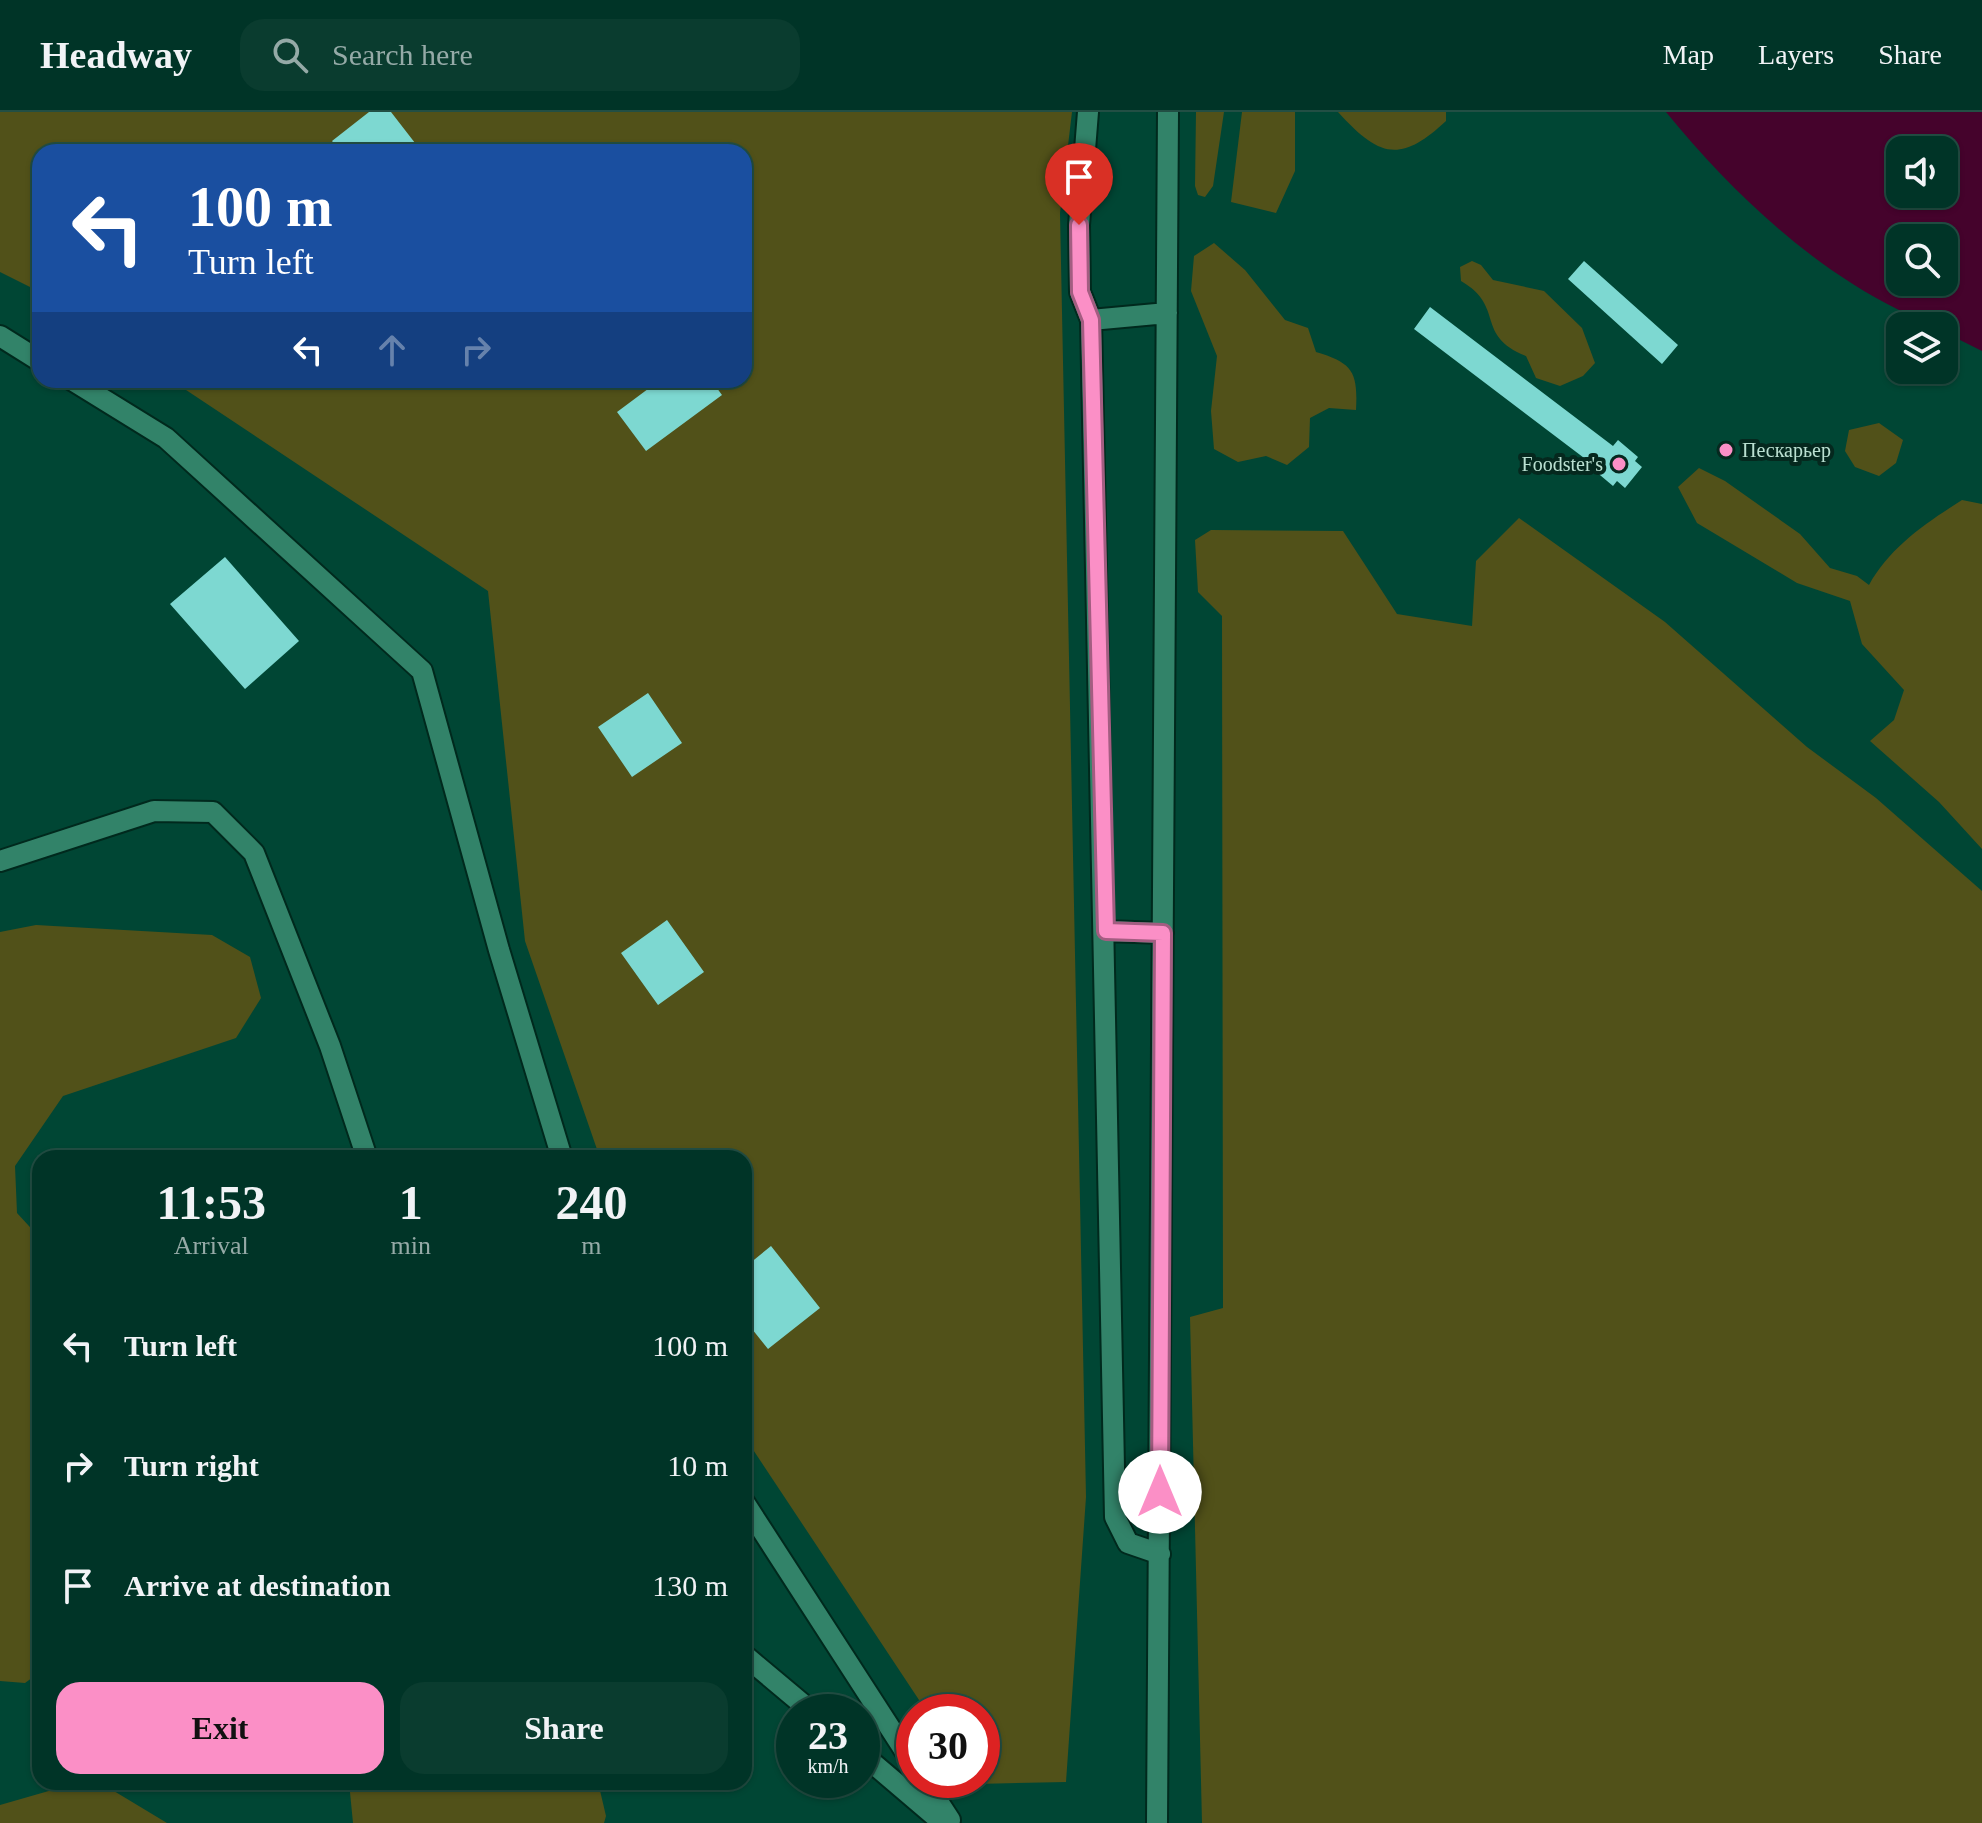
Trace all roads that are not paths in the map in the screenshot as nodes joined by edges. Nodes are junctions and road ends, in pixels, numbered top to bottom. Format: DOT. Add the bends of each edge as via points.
graph roads {
  1 [pos="1088,112"];
  2 [pos="1168,112"];
  3 [pos="1167,313"];
  4 [pos="1091,320"];
  5 [pos="0,336"];
  6 [pos="32,356"];
  7 [pos="85,388"];
  8 [pos="0,861"];
  9 [pos="1106,931"];
  10 [pos="1163,933"];
  11 [pos="364,1150"];
  12 [pos="560,1150"];
  13 [pos="752,1514"];
  14 [pos="1160,1554"];
  15 [pos="752,1662"];
  16 [pos="791,1694"];
  17 [pos="896,1737"];
  18 [pos="880,1769"];
  19 [pos="936,1798"];
  20 [pos="943,1823"];
  21 [pos="952,1823"];
  22 [pos="1157,1823"];
  1 -- 4 [label="street" via="1079,251 1080,292"];
  2 -- 3 [label="street"];
  3 -- 4 [label="street"];
  3 -- 10 [label="street"];
  4 -- 9 [label="street"];
  5 -- 6 [label="street"];
  7 -- 12 [label="street" via="166,438 422,671"];
  8 -- 11 [label="street" via="154,811 213,812 254,853 330,1046"];
  9 -- 10 [label="street"];
  9 -- 14 [label="street" via="1115,1517 1128,1543"];
  10 -- 14 [label="street"];
  13 -- 17 [label="street"];
  14 -- 22 [label="street"];
  15 -- 16 [label="street"];
  18 -- 20 [label="street"];
  19 -- 21 [label="street"];
}
